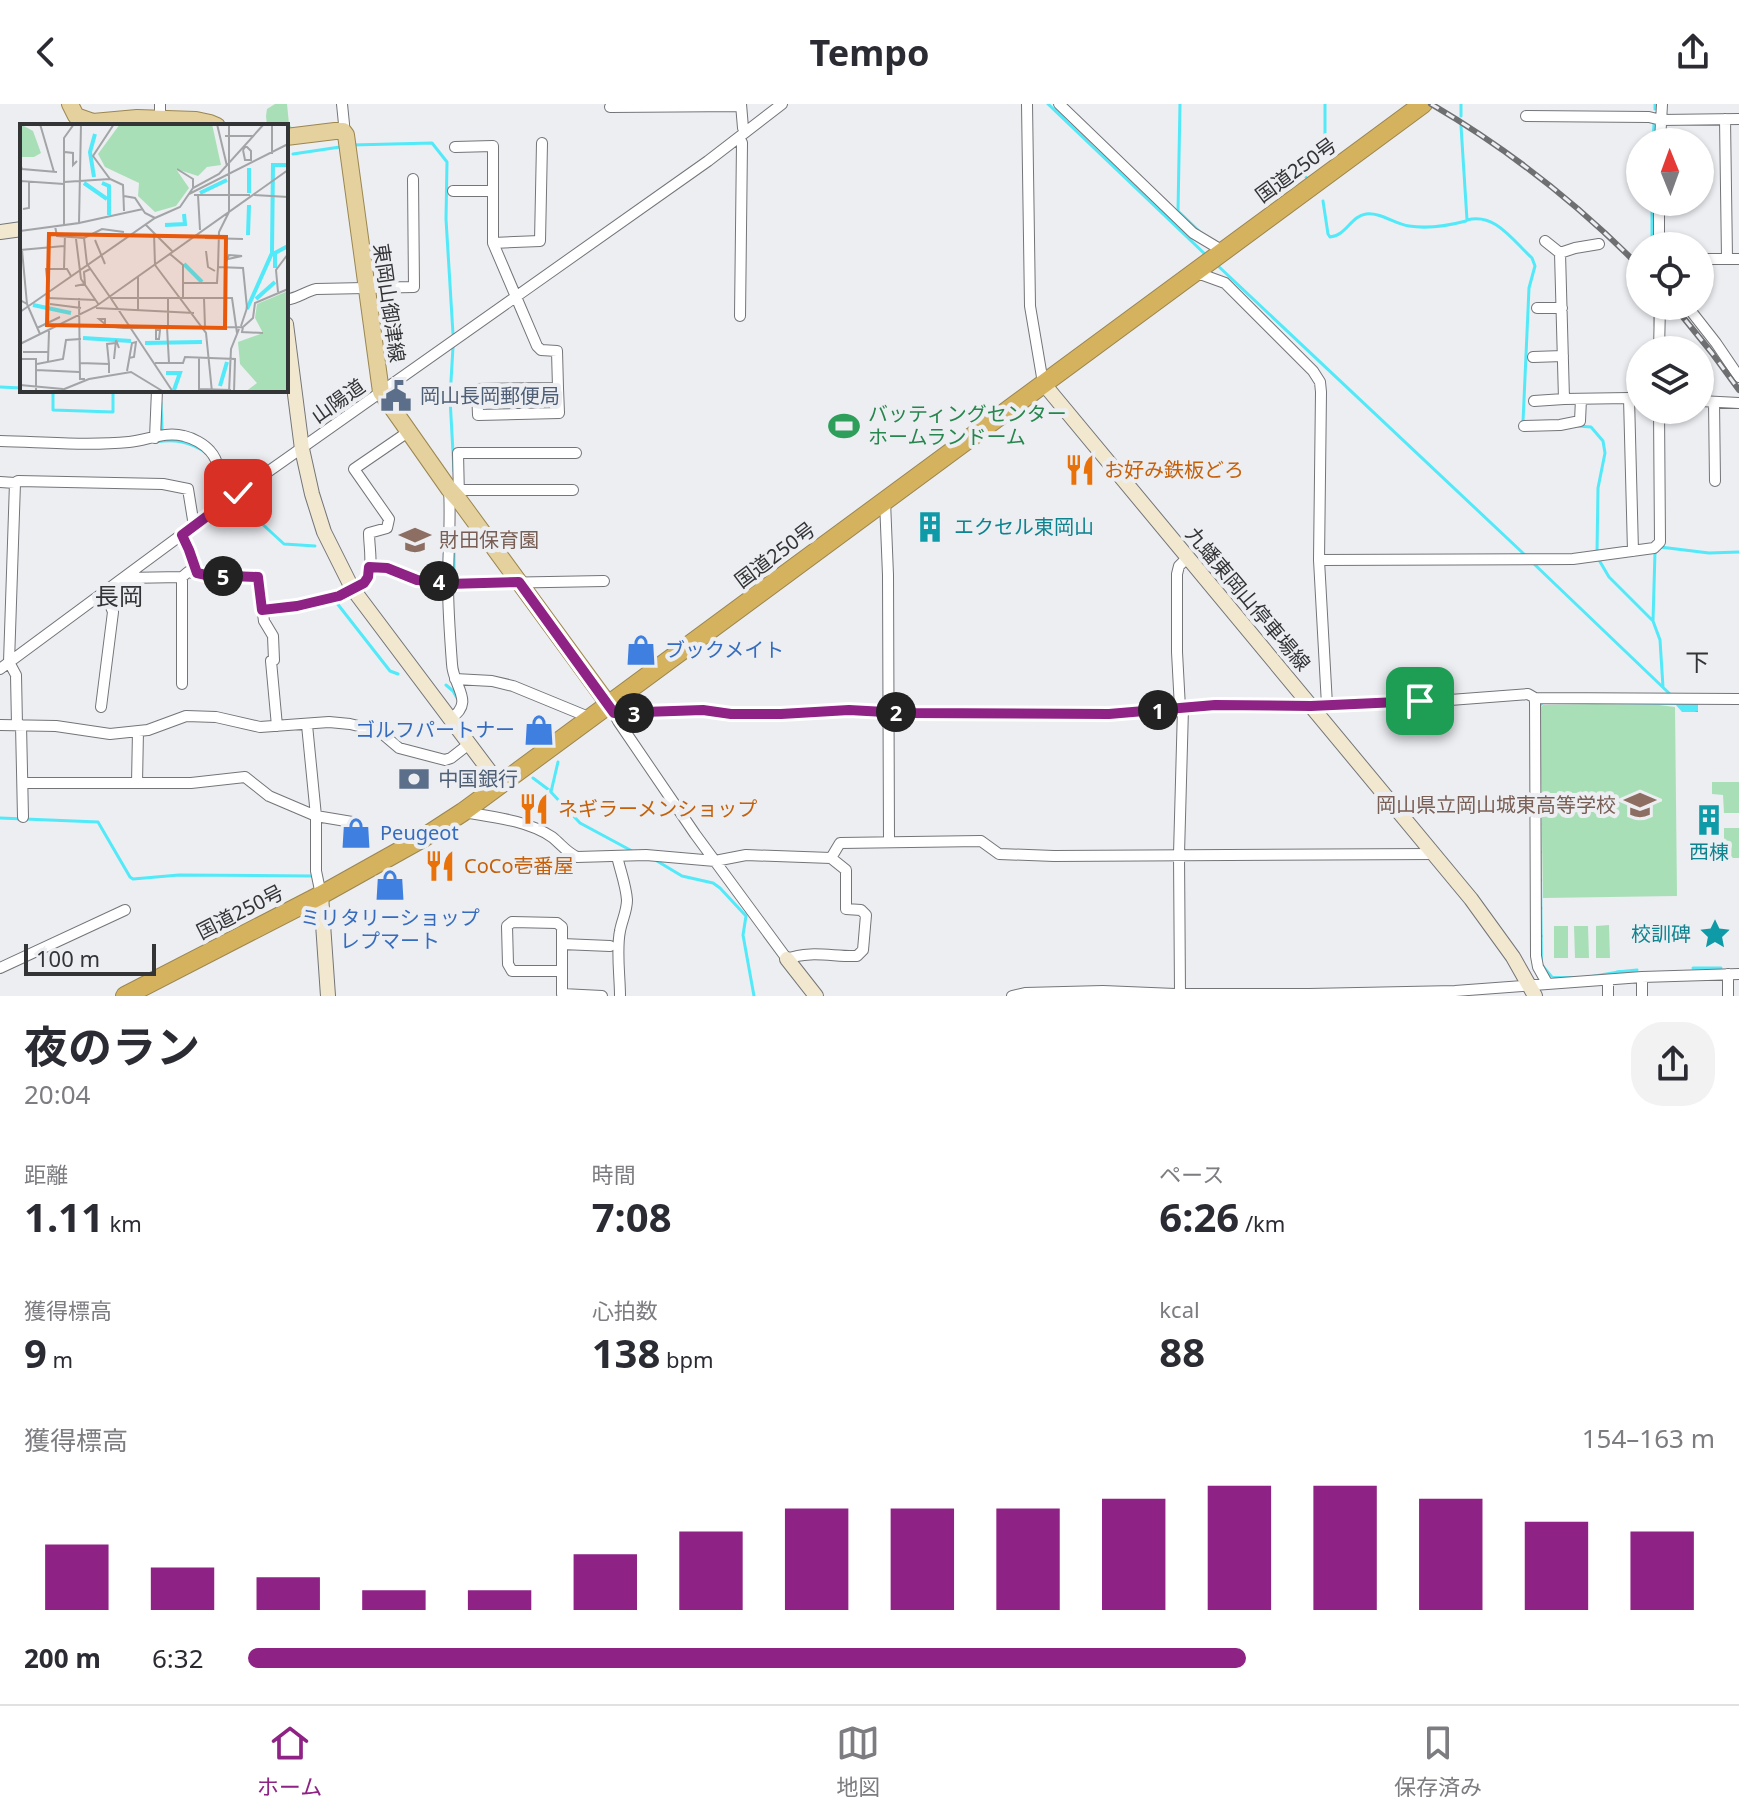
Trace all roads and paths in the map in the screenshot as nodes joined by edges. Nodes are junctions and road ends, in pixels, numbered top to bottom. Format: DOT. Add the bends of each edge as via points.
graph roads {
  1 [pos="70,104"];
  2 [pos="342,104"];
  3 [pos="782,104"];
  4 [pos="1027,104"];
  5 [pos="1059,104"];
  6 [pos="1422,104"];
  7 [pos="1662,104"];
  8 [pos="741,105"];
  9 [pos="610,107"];
  10 [pos="1526,116"];
  11 [pos="160,117"];
  12 [pos="1725,119"];
  13 [pos="1739,119"];
  14 [pos="1661,120"];
  15 [pos="110,123"];
  16 [pos="212,124"];
  17 [pos="1661,128"];
  18 [pos="343,131"];
  19 [pos="742,134"];
  20 [pos="288,137"];
  21 [pos="542,143"];
  22 [pos="455,147"];
  23 [pos="413,179"];
  24 [pos="453,191"];
  25 [pos="492,191"];
  26 [pos="20,229"];
  27 [pos="0,232"];
  28 [pos="1545,241"];
  29 [pos="1599,244"];
  30 [pos="494,246"];
  31 [pos="1560,253"];
  32 [pos="1216,256"];
  33 [pos="1733,259"];
  34 [pos="1191,275"];
  35 [pos="367,286"];
  36 [pos="515,297"];
  37 [pos="288,300"];
  38 [pos="1537,308"];
  39 [pos="1562,308"];
  40 [pos="740,316"];
  41 [pos="1699,320"];
  42 [pos="1563,356"];
  43 [pos="1533,357"];
  44 [pos="1734,359"];
  45 [pos="289,369"];
  46 [pos="1739,377"];
  47 [pos="1043,383"];
  48 [pos="558,388"];
  49 [pos="157,392"];
  50 [pos="381,392"];
  51 [pos="1626,398"];
  52 [pos="1564,399"];
  53 [pos="1581,399"];
  54 [pos="1534,401"];
  55 [pos="1714,402"];
  56 [pos="1739,403"];
  57 [pos="1635,424"];
  58 [pos="1659,424"];
  59 [pos="1524,426"];
  60 [pos="408,432"];
  61 [pos="155,438"];
  62 [pos="0,441"];
  63 [pos="302,449"];
  64 [pos="576,453"];
  65 [pos="1715,481"];
  66 [pos="0,482"];
  67 [pos="15,483"];
  68 [pos="573,490"];
  69 [pos="456,493"];
  70 [pos="885,501"];
  71 [pos="224,504"];
  72 [pos="194,526"];
  73 [pos="182,535"];
  74 [pos="1633,551"];
  75 [pos="1188,557"];
  76 [pos="1319,560"];
  77 [pos="369,567"];
  78 [pos="197,573"];
  79 [pos="182,577"];
  80 [pos="123,578"];
  81 [pos="604,581"];
  82 [pos="519,582"];
  83 [pos="448,584"];
  84 [pos="105,591"];
  85 [pos="341,594"];
  86 [pos="6,608"];
  87 [pos="262,610"];
  88 [pos="5,666"];
  89 [pos="455,679"];
  90 [pos="182,684"];
  91 [pos="1535,698"];
  92 [pos="1739,699"];
  93 [pos="1319,705"];
  94 [pos="101,707"];
  95 [pos="1181,708"];
  96 [pos="612,709"];
  97 [pos="888,712"];
  98 [pos="592,718"];
  99 [pos="450,719"];
  100 [pos="0,725"];
  101 [pos="19,725"];
  102 [pos="307,725"];
  103 [pos="277,726"];
  104 [pos="138,731"];
  105 [pos="469,744"];
  106 [pos="23,783"];
  107 [pos="137,783"];
  108 [pos="500,785"];
  109 [pos="471,814"];
  110 [pos="316,816"];
  111 [pos="23,817"];
  112 [pos="352,822"];
  113 [pos="889,842"];
  114 [pos="1179,854"];
  115 [pos="1434,854"];
  116 [pos="617,856"];
  117 [pos="831,858"];
  118 [pos="715,861"];
  119 [pos="321,895"];
  120 [pos="125,910"];
  121 [pos="562,944"];
  122 [pos="610,946"];
  123 [pos="787,959"];
  124 [pos="0,968"];
  125 [pos="562,971"];
  126 [pos="1733,974"];
  127 [pos="1642,977"];
  128 [pos="1608,980"];
  129 [pos="1547,983"];
  130 [pos="1532,991"];
  131 [pos="1050,994"];
  132 [pos="1104,994"];
  133 [pos="1177,995"];
  134 [pos="125,996"];
  135 [pos="328,996"];
  136 [pos="602,996"];
  137 [pos="620,996"];
  138 [pos="816,996"];
  139 [pos="1012,996"];
  140 [pos="1608,996"];
  141 [pos="1642,996"];
  142 [pos="1728,996"];
  1 -- 15 [label="main road" via="83,120"];
  2 -- 18 [label="street"];
  3 -- 19 [label="street, 山陽道"];
  4 -- 47 [label="street" via="1030,306"];
  5 -- 32 [label="street"];
  6 -- 32 [label="highway, 国道250号"];
  7 -- 14 [label="street"];
  8 -- 9 [label="street"];
  8 -- 19 [label="street"];
  10 -- 14 [label="street"];
  11 -- 15 [label="main road"];
  11 -- 16 [label="main road"];
  12 -- 13 [label="street"];
  12 -- 14 [label="street"];
  12 -- 33 [label="street"];
  14 -- 17 [label="street"];
  18 -- 20 [label="main road"];
  18 -- 35 [label="main road, 東岡山御津線"];
  19 -- 36 [label="street, 山陽道"];
  19 -- 40 [label="street"];
  21 -- 30 [label="street" via="540,241"];
  22 -- 25 [label="street" via="493,146"];
  23 -- 35 [label="street" via="414,287"];
  24 -- 25 [label="street"];
  25 -- 30 [label="street"];
  26 -- 27 [label="main road"];
  28 -- 31 [label="street"];
  29 -- 31 [label="street"];
  30 -- 36 [label="street"];
  31 -- 39 [label="street"];
  32 -- 34 [label="highway, 国道250号"];
  34 -- 47 [label="highway, 国道250号"];
  34 -- 76 [label="street" via="1225,283 1320,382"];
  35 -- 37 [label="street" via="316,289"];
  35 -- 50 [label="main road, 東岡山御津線"];
  36 -- 48 [label="street" via="537,346 557,351"];
  36 -- 50 [label="street, 山陽道"];
  38 -- 39 [label="street"];
  39 -- 42 [label="street"];
  41 -- 44 [label="street"];
  42 -- 43 [label="street"];
  42 -- 52 [label="street"];
  44 -- 46 [label="street"];
  45 -- 63 [label="main road"];
  47 -- 70 [label="highway, 国道250号"];
  47 -- 75 [label="main road, 九蟠東岡山停車場線"];
  48 -- 48 [label="street" via="477,389 478,415 559,413"];
  49 -- 61 [label="street"];
  50 -- 60 [label="main road, 東岡山御津線"];
  50 -- 63 [label="street, 山陽道"];
  51 -- 53 [label="street"];
  52 -- 53 [label="street"];
  52 -- 54 [label="street"];
  53 -- 59 [label="street" via="1580,421"];
  55 -- 56 [label="street"];
  55 -- 65 [label="street"];
  57 -- 74 [label="street"];
  58 -- 74 [label="street" via="1656,547"];
  60 -- 69 [label="main road, 東岡山御津線"];
  60 -- 77 [label="street" via="354,469 389,519 387,528 369,533"];
  61 -- 62 [label="street"];
  61 -- 71 [label="street" via="184,436 212,453"];
  63 -- 71 [label="street, 山陽道"];
  63 -- 85 [label="main road"];
  64 -- 69 [label="street" via="458,453"];
  66 -- 67 [label="street"];
  67 -- 72 [label="street" via="163,484 188,489"];
  67 -- 86 [label="street"];
  68 -- 69 [label="street"];
  69 -- 82 [label="main road, 東岡山御津線"];
  69 -- 83 [label="street"];
  70 -- 96 [label="highway, 国道250号"];
  70 -- 97 [label="street"];
  71 -- 72 [label="street, 山陽道"];
  72 -- 73 [label="street, 山陽道"];
  73 -- 78 [label="street"];
  73 -- 80 [label="street, 山陽道"];
  74 -- 76 [label="street" via="1573,559"];
  75 -- 93 [label="main road, 九蟠東岡山停車場線"];
  75 -- 95 [label="street" via="1177,574"];
  76 -- 93 [label="street"];
  77 -- 83 [label="street"];
  77 -- 85 [label="street" via="364,583"];
  78 -- 79 [label="street"];
  78 -- 87 [label="street" via="258,577"];
  79 -- 80 [label="street"];
  79 -- 90 [label="street"];
  80 -- 84 [label="street, 山陽道"];
  81 -- 82 [label="street"];
  82 -- 83 [label="street"];
  82 -- 96 [label="main road, 東岡山御津線"];
  83 -- 89 [label="street"];
  84 -- 88 [label="street, 山陽道"];
  84 -- 94 [label="street" via="113,612"];
  85 -- 87 [label="street"];
  85 -- 99 [label="main road"];
  86 -- 88 [label="street"];
  87 -- 103 [label="street" via="273,636"];
  88 -- 101 [label="street" via="16,675"];
  89 -- 98 [label="street" via="513,686"];
  89 -- 99 [label="street" via="463,707"];
  91 -- 92 [label="street"];
  91 -- 93 [label="street" via="1528,694"];
  91 -- 129 [label="street" via="1536,956"];
  93 -- 95 [label="street"];
  93 -- 115 [label="main road, 九蟠東岡山停車場線"];
  95 -- 97 [label="street" via="1109,714"];
  95 -- 114 [label="street"];
  96 -- 97 [label="street"];
  96 -- 98 [label="highway, 国道250号"];
  96 -- 118 [label="street"];
  97 -- 113 [label="street"];
  98 -- 108 [label="highway, 国道250号"];
  99 -- 105 [label="main road"];
  100 -- 101 [label="street"];
  101 -- 104 [label="street" via="110,734"];
  101 -- 106 [label="street"];
  102 -- 103 [label="street"];
  102 -- 105 [label="street" via="329,722 379,731 399,748 445,760"];
  102 -- 110 [label="street"];
  103 -- 104 [label="street" via="186,716"];
  104 -- 107 [label="street"];
  105 -- 108 [label="main road"];
  106 -- 107 [label="street"];
  106 -- 111 [label="street"];
  107 -- 110 [label="street" via="245,777 269,796"];
  108 -- 109 [label="highway, 国道250号"];
  109 -- 116 [label="street" via="528,826 577,857"];
  109 -- 119 [label="highway, 国道250号"];
  110 -- 112 [label="street"];
  110 -- 119 [label="street"];
  113 -- 114 [label="street" via="981,841 999,854"];
  113 -- 117 [label="street" via="840,843"];
  114 -- 115 [label="street"];
  114 -- 133 [label="street"];
  115 -- 130 [label="main road, 九蟠東岡山停車場線" via="1489,923"];
  116 -- 118 [label="street"];
  116 -- 137 [label="street" via="627,900 620,932"];
  117 -- 118 [label="street" via="746,855"];
  117 -- 123 [label="street" via="846,870 846,909 866,915 863,950 857,956 810,953"];
  118 -- 123 [label="street"];
  119 -- 134 [label="highway, 国道250号"];
  119 -- 135 [label="main road"];
  120 -- 124 [label="street"];
  121 -- 122 [label="street"];
  121 -- 125 [label="street"];
  121 -- 125 [label="street" via="557,923 507,926 512,971"];
  123 -- 138 [label="main road"];
  125 -- 136 [label="street" via="562,994"];
  126 -- 127 [label="street"];
  126 -- 142 [label="street"];
  127 -- 128 [label="street"];
  127 -- 141 [label="street"];
  128 -- 129 [label="street"];
  128 -- 140 [label="street"];
  129 -- 130 [label="street"];
  130 -- 133 [label="street"];
  131 -- 132 [label="street"];
  131 -- 139 [label="street"];
  132 -- 133 [label="street"];
}
